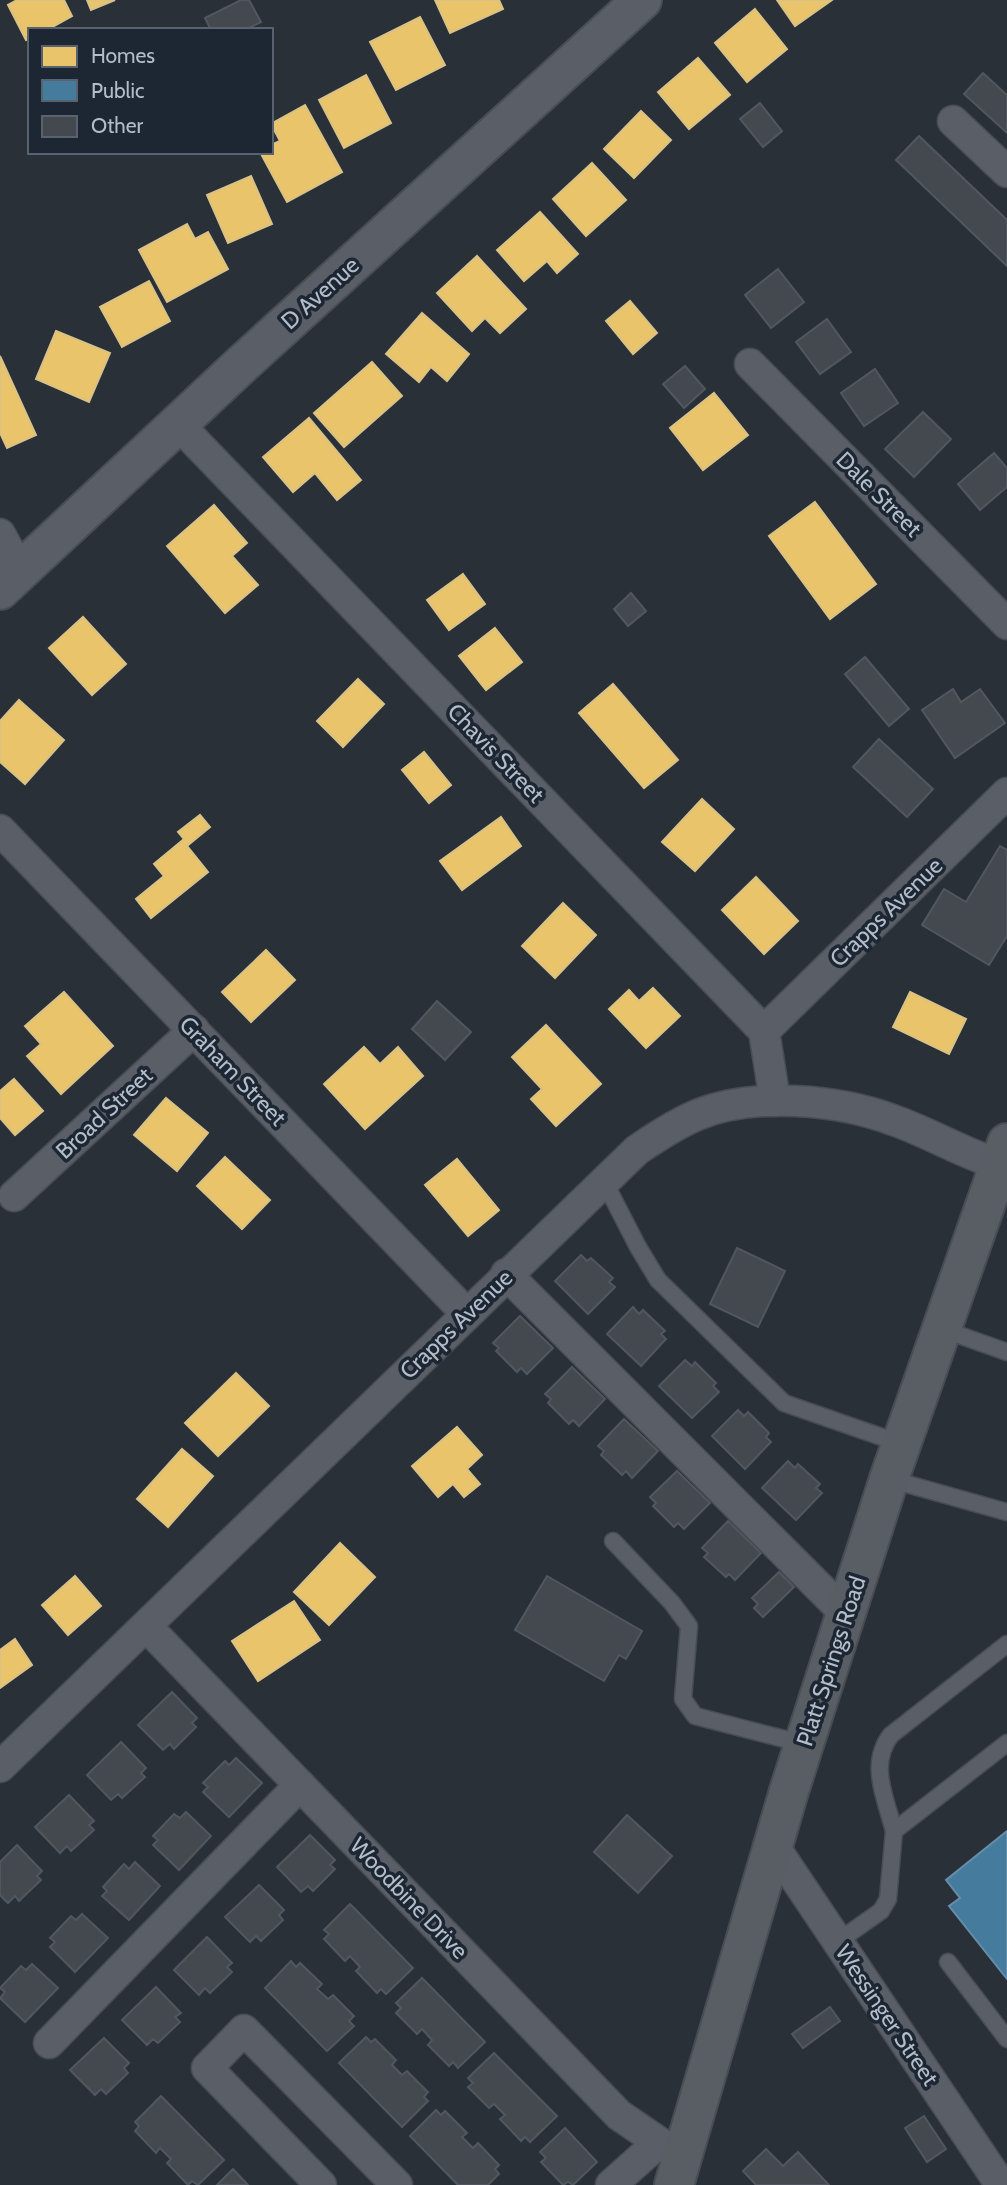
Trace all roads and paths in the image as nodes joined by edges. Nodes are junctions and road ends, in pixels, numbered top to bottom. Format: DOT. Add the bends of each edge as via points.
graph roads {
  1 [pos="641,1"];
  2 [pos="953,121"];
  3 [pos="1007,172"];
  4 [pos="750,364"];
  5 [pos="178,424"];
  6 [pos="0,534"];
  7 [pos="10,580"];
  8 [pos="1007,624"];
  9 [pos="1007,793"];
  10 [pos="0,830"];
  11 [pos="194,1030"];
  12 [pos="764,1031"];
  13 [pos="775,1101"];
  14 [pos="1004,1158"];
  15 [pos="604,1181"];
  16 [pos="14,1196"];
  17 [pos="506,1274"];
  18 [pos="466,1313"];
  19 [pos="942,1329"];
  20 [pos="1007,1352"];
  21 [pos="902,1444"];
  22 [pos="889,1479"];
  23 [pos="1007,1512"];
  24 [pos="613,1541"];
  25 [pos="846,1614"];
  26 [pos="146,1626"];
  27 [pos="1007,1644"];
  28 [pos="1007,1743"];
  29 [pos="804,1744"];
  30 [pos="0,1767"];
  31 [pos="300,1785"];
  32 [pos="894,1831"];
  33 [pos="773,1845"];
  34 [pos="837,1942"];
  35 [pos="948,1962"];
  36 [pos="1007,2039"];
  37 [pos="49,2043"];
  38 [pos="671,2162"];
  39 [pos="1000,2174"];
  40 [pos="321,2185"];
  41 [pos="397,2185"];
  42 [pos="611,2185"];
  1 -- 5 [label="street, D Avenue"];
  2 -- 3 [label="street"];
  4 -- 8 [label="street, Dale Street"];
  5 -- 7 [label="street, D Avenue"];
  5 -- 12 [label="street, Chavis Street"];
  6 -- 7 [label="street"];
  9 -- 12 [label="street, Crapps Avenue"];
  10 -- 11 [label="street, Graham Street"];
  11 -- 16 [label="street, Broad Street"];
  11 -- 18 [label="street, Graham Street"];
  12 -- 13 [label="street"];
  13 -- 14 [label="street, Crapps Avenue" via="824,1103 891,1119"];
  13 -- 15 [label="street, Crapps Avenue" via="690,1118 637,1150"];
  14 -- 19 [label="main road, Platt Springs Road"];
  15 -- 17 [label="street, Crapps Avenue"];
  15 -- 21 [label="lane" via="658,1280 784,1403"];
  17 -- 18 [label="street, Crapps Avenue"];
  17 -- 25 [label="street"];
  18 -- 26 [label="street, Crapps Avenue"];
  19 -- 20 [label="lane"];
  19 -- 21 [label="main road, Platt Springs Road"];
  21 -- 22 [label="main road, Platt Springs Road"];
  22 -- 23 [label="lane"];
  22 -- 25 [label="main road, Platt Springs Road"];
  24 -- 29 [label="lane" via="689,1626 683,1699 695,1716"];
  25 -- 29 [label="main road, Platt Springs Road"];
  26 -- 30 [label="street, Crapps Avenue"];
  26 -- 31 [label="street, Woodbine Drive"];
  27 -- 32 [label="lane" via="883,1746 879,1773"];
  28 -- 32 [label="lane"];
  29 -- 33 [label="main road, Platt Springs Road"];
  31 -- 37 [label="street"];
  31 -- 38 [label="street, Woodbine Drive"];
  32 -- 34 [label="lane" via="888,1899 881,1911"];
  33 -- 34 [label="street, Wessinger Street"];
  33 -- 38 [label="main road, Platt Springs Road"];
  34 -- 39 [label="street, Wessinger Street"];
  35 -- 36 [label="lane"];
  38 -- 42 [label="street"];
  40 -- 41 [label="street" via="207,2068 244,2030"];
}
